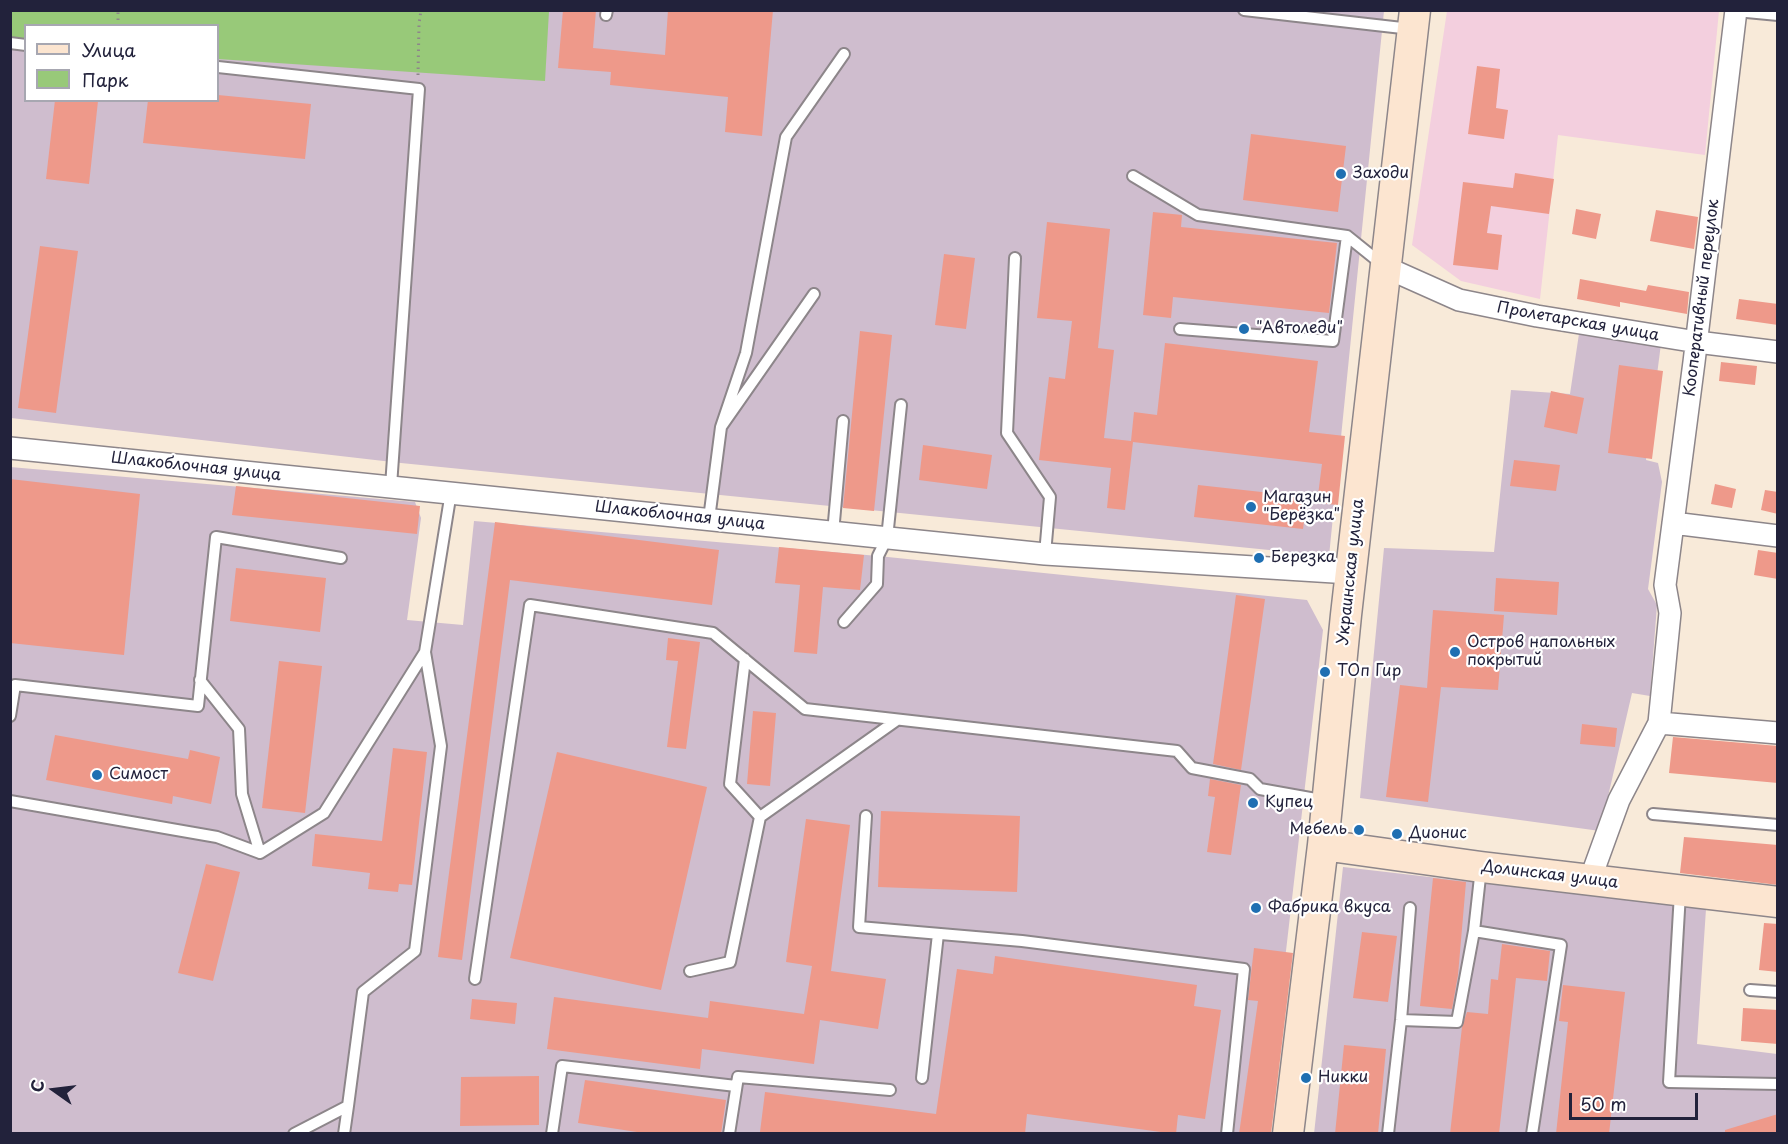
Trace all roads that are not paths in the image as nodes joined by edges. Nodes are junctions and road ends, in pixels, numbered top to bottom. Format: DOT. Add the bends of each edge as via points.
graph roads {
  1 [pos="1244,10"];
  2 [pos="1736,11"];
  3 [pos="1778,15"];
  4 [pos="1413,20"];
  5 [pos="844,54"];
  6 [pos="219,67"];
  7 [pos="1133,176"];
  8 [pos="1347,236"];
  9 [pos="1016,258"];
  10 [pos="1385,267"];
  11 [pos="814,294"];
  12 [pos="1180,329"];
  13 [pos="1697,342"];
  14 [pos="1778,352"];
  15 [pos="901,405"];
  16 [pos="843,421"];
  17 [pos="721,426"];
  18 [pos="10,448"];
  19 [pos="391,486"];
  20 [pos="452,492"];
  21 [pos="709,519"];
  22 [pos="1674,523"];
  23 [pos="833,533"];
  24 [pos="1778,536"];
  25 [pos="887,538"];
  26 [pos="1045,554"];
  27 [pos="341,558"];
  28 [pos="1350,573"];
  29 [pos="844,622"];
  30 [pos="425,652"];
  31 [pos="745,659"];
  32 [pos="200,680"];
  33 [pos="10,716"];
  34 [pos="897,720"];
  35 [pos="1659,723"];
  36 [pos="1778,734"];
  37 [pos="10,801"];
  38 [pos="1327,801"];
  39 [pos="1653,814"];
  40 [pos="866,816"];
  41 [pos="760,817"];
  42 [pos="1778,825"];
  43 [pos="1323,845"];
  44 [pos="260,854"];
  45 [pos="1481,867"];
  46 [pos="1590,880"];
  47 [pos="1681,890"];
  48 [pos="1778,902"];
  49 [pos="1410,908"];
  50 [pos="1474,931"];
  51 [pos="938,934"];
  52 [pos="690,971"];
  53 [pos="475,979"];
  54 [pos="1750,990"];
  55 [pos="1778,992"];
  56 [pos="1401,1020"];
  57 [pos="922,1078"];
  58 [pos="1778,1084"];
  59 [pos="736,1086"];
  60 [pos="890,1090"];
  61 [pos="348,1106"];
  62 [pos="294,1134"];
  63 [pos="344,1134"];
  64 [pos="552,1134"];
  65 [pos="729,1134"];
  66 [pos="1227,1134"];
  67 [pos="1288,1134"];
  68 [pos="1388,1134"];
  69 [pos="1532,1134"];
  1 -- 4 [label="lane"];
  2 -- 3 [label="lane"];
  2 -- 13 [label="street, Кооперативный переулок"];
  4 -- 10 [label="main road, Украинская улица"];
  5 -- 17 [label="lane" via="786,137 746,353"];
  6 -- 19 [label="lane" via="419,89"];
  7 -- 8 [label="lane" via="1198,215"];
  8 -- 10 [label="lane"];
  8 -- 12 [label="lane" via="1333,341"];
  9 -- 26 [label="lane" via="1007,434 1050,496"];
  10 -- 13 [label="street, Пролетарская улица" via="1459,300"];
  10 -- 28 [label="main road, Украинская улица"];
  11 -- 17 [label="lane"];
  13 -- 14 [label="street, Пролетарская улица"];
  13 -- 22 [label="street, Кооперативный переулок"];
  15 -- 25 [label="lane"];
  16 -- 23 [label="lane"];
  17 -- 21 [label="lane"];
  18 -- 19 [label="street, Шлакоблочная улица"];
  19 -- 20 [label="street, Шлакоблочная улица"];
  20 -- 21 [label="street, Шлакоблочная улица"];
  20 -- 30 [label="lane"];
  21 -- 23 [label="street, Шлакоблочная улица"];
  22 -- 24 [label="street"];
  22 -- 35 [label="street, Кооперативный переулок" via="1665,585 1670,613"];
  23 -- 25 [label="street, Шлакоблочная улица"];
  25 -- 26 [label="street, Шлакоблочная улица"];
  25 -- 29 [label="lane" via="878,556 877,584"];
  26 -- 28 [label="street, Шлакоблочная улица"];
  27 -- 32 [label="lane" via="216,537"];
  28 -- 38 [label="main road, Украинская улица"];
  30 -- 44 [label="lane" via="324,813"];
  30 -- 61 [label="lane" via="441,746 415,951 363,992"];
  31 -- 34 [label="lane" via="805,709"];
  31 -- 41 [label="lane" via="730,784"];
  31 -- 53 [label="lane" via="712,633 530,605"];
  32 -- 33 [label="lane" via="198,706 15,686"];
  32 -- 44 [label="lane" via="239,729 242,794"];
  34 -- 38 [label="lane" via="1177,752 1192,768 1250,778 1260,789"];
  34 -- 41 [label="lane"];
  35 -- 36 [label="street"];
  35 -- 46 [label="street" via="1619,800"];
  37 -- 44 [label="lane" via="216,837"];
  38 -- 43 [label="main road, Украинская улица"];
  39 -- 42 [label="lane"];
  40 -- 51 [label="lane" via="859,927"];
  41 -- 52 [label="lane" via="730,962"];
  43 -- 45 [label="main road, Долинская улица"];
  43 -- 67 [label="main road, Украинская улица"];
  45 -- 46 [label="main road, Долинская улица"];
  45 -- 50 [label="lane"];
  46 -- 47 [label="main road, Долинская улица"];
  47 -- 48 [label="main road, Долинская улица"];
  47 -- 58 [label="lane" via="1669,1082"];
  49 -- 56 [label="lane"];
  50 -- 56 [label="lane" via="1457,1022"];
  50 -- 69 [label="lane" via="1561,945"];
  51 -- 57 [label="lane"];
  51 -- 66 [label="lane" via="1244,969"];
  54 -- 55 [label="lane"];
  56 -- 68 [label="lane"];
  59 -- 60 [label="lane" via="738,1077"];
  59 -- 64 [label="lane" via="562,1066"];
  59 -- 65 [label="lane"];
  61 -- 62 [label="lane"];
  61 -- 63 [label="lane"];
}
